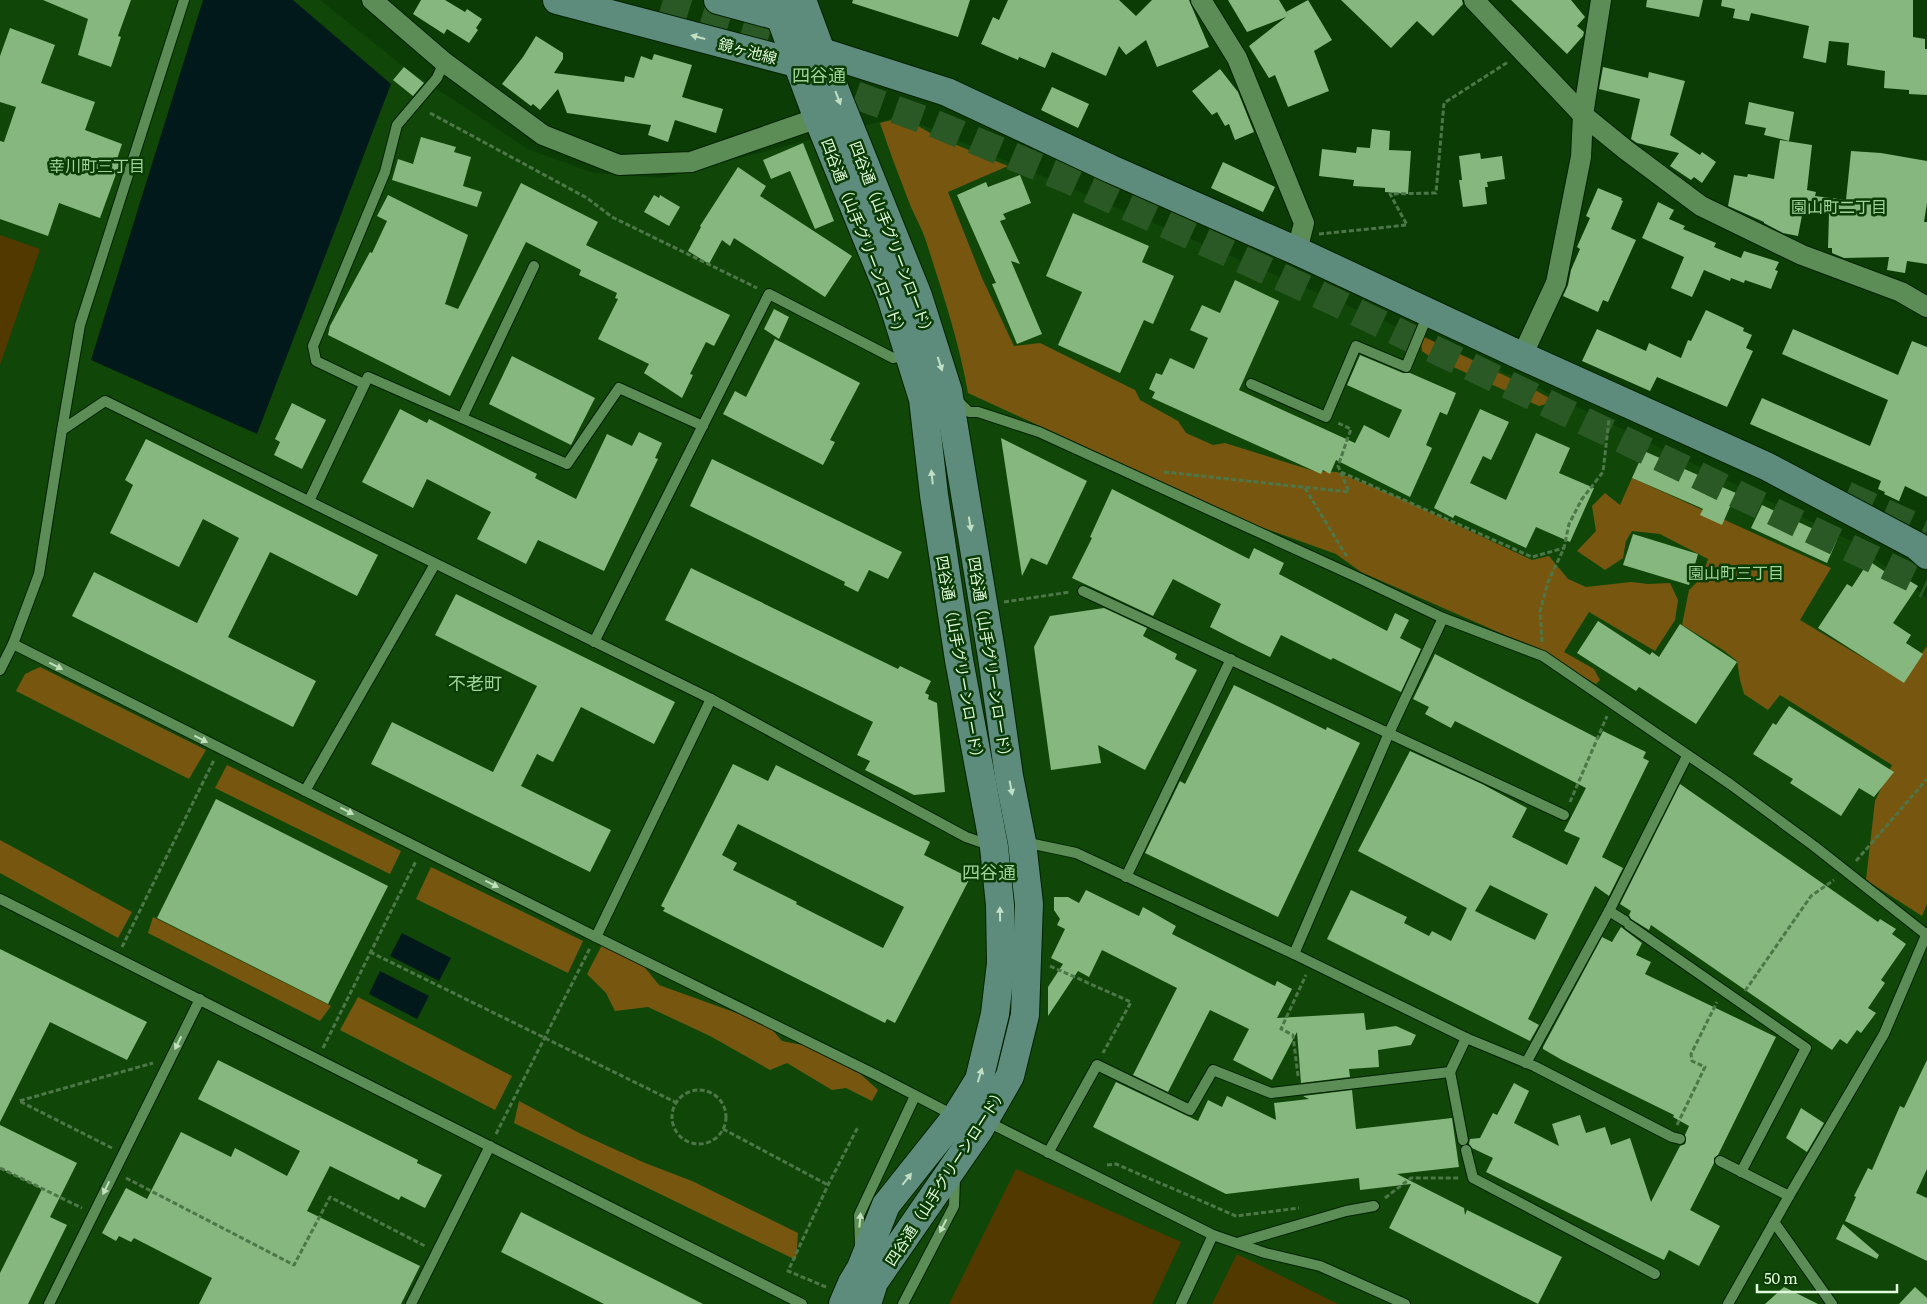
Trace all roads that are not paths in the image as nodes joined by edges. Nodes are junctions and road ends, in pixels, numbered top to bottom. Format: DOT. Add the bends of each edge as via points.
graph roads {
  1 [pos="184,0"];
  2 [pos="372,0"];
  3 [pos="557,0"];
  4 [pos="718,0"];
  5 [pos="802,0"];
  6 [pos="1200,0"];
  7 [pos="1474,0"];
  8 [pos="1601,0"];
  9 [pos="777,9"];
  10 [pos="822,52"];
  11 [pos="444,62"];
  12 [pos="796,63"];
  13 [pos="1583,114"];
  14 [pos="818,118"];
  15 [pos="1299,244"];
  16 [pos="534,266"];
  17 [pos="1927,307"];
  18 [pos="1429,313"];
  19 [pos="909,355"];
  20 [pos="1522,356"];
  21 [pos="364,384"];
  22 [pos="1251,384"];
  23 [pos="948,391"];
  24 [pos="462,418"];
  25 [pos="703,426"];
  26 [pos="62,430"];
  27 [pos="309,500"];
  28 [pos="1924,547"];
  29 [pos="435,564"];
  30 [pos="1083,591"];
  31 [pos="1443,618"];
  32 [pos="594,642"];
  33 [pos="13,644"];
  34 [pos="1231,659"];
  35 [pos="0,670"];
  36 [pos="711,699"];
  37 [pos="1389,732"];
  38 [pos="1687,756"];
  39 [pos="305,791"];
  40 [pos="1564,815"];
  41 [pos="1022,842"];
  42 [pos="994,847"];
  43 [pos="1126,877"];
  44 [pos="0,899"];
  45 [pos="1609,910"];
  46 [pos="1927,934"];
  47 [pos="596,937"];
  48 [pos="1294,954"];
  49 [pos="200,999"];
  50 [pos="1466,1038"];
  51 [pos="1526,1063"];
  52 [pos="1450,1072"];
  53 [pos="914,1096"];
  54 [pos="971,1123"];
  55 [pos="1676,1138"];
  56 [pos="490,1146"];
  57 [pos="1048,1153"];
  58 [pos="1720,1161"];
  59 [pos="956,1162"];
  60 [pos="1741,1172"];
  61 [pos="1789,1196"];
  62 [pos="1374,1206"];
  63 [pos="1774,1222"];
  64 [pos="1213,1235"];
  65 [pos="1237,1243"];
  66 [pos="862,1268"];
  67 [pos="1655,1274"];
  68 [pos="852,1301"];
  69 [pos="49,1304"];
  70 [pos="411,1304"];
  71 [pos="802,1304"];
  72 [pos="903,1304"];
  73 [pos="1181,1304"];
  74 [pos="1405,1304"];
  75 [pos="1728,1304"];
  76 [pos="1832,1304"];
  1 -- 26 [label="lane" via="80,325"];
  2 -- 11 [label="street"];
  12 -- 3 [label="street, 鏡ヶ池線, one-way"];
  4 -- 9 [label="street"];
  5 -- 10 [label="street, 四谷通（山手グリーンロード）"];
  6 -- 15 [label="street" via="1237,58 1304,223"];
  7 -- 13 [label="street"];
  8 -- 13 [label="street"];
  9 -- 10 [label="street"];
  9 -- 12 [label="street, 四谷通 （山手グリーンロード）"];
  10 -- 12 [label="street, 鏡ヶ池線"];
  10 -- 15 [label="street" via="947,92 1111,169"];
  10 -- 23 [label="street, 四谷通（山手グリーンロード）, one-way" via="918,296"];
  11 -- 14 [label="street" via="543,135 619,165 691,162"];
  11 -- 21 [label="lane" via="437,78 397,125 385,172 313,346 316,361"];
  12 -- 14 [label="street, 四谷通 （山手グリーンロード）"];
  13 -- 17 [label="street" via="1701,206 1802,255 1901,292"];
  13 -- 20 [label="street" via="1582,157 1556,282"];
  14 -- 19 [label="street, 四谷通 （山手グリーンロード）" via="891,297"];
  15 -- 18 [label="street"];
  16 -- 24 [label="lane"];
  18 -- 20 [label="street"];
  18 -- 22 [label="lane" via="1406,367 1356,346 1326,417"];
  19 -- 25 [label="lane" via="893,358 769,294"];
  42 -- 19 [label="street, 四谷通 （山手グリーンロード）, one-way" via="959,660 923,399"];
  20 -- 28 [label="street" via="1766,466"];
  21 -- 24 [label="lane" via="368,377"];
  21 -- 27 [label="lane"];
  23 -- 31 [label="lane" via="969,412 1039,432"];
  23 -- 41 [label="street, 四谷通（山手グリーンロード）, one-way"];
  24 -- 25 [label="lane" via="567,464 619,388"];
  25 -- 32 [label="lane"];
  26 -- 27 [label="lane" via="105,401"];
  26 -- 33 [label="lane" via="39,574"];
  27 -- 29 [label="lane"];
  29 -- 32 [label="lane"];
  29 -- 39 [label="lane"];
  30 -- 34 [label="lane"];
  31 -- 37 [label="lane"];
  31 -- 38 [label="lane" via="1543,656"];
  32 -- 36 [label="lane"];
  33 -- 35 [label="lane"];
  33 -- 39 [label="lane, one-way"];
  34 -- 37 [label="lane"];
  34 -- 43 [label="lane"];
  36 -- 42 [label="lane" via="966,837"];
  36 -- 47 [label="lane"];
  37 -- 40 [label="lane"];
  37 -- 48 [label="lane"];
  38 -- 45 [label="lane"];
  38 -- 46 [label="lane" via="1730,784"];
  39 -- 47 [label="lane, one-way"];
  41 -- 43 [label="lane" via="1076,853"];
  41 -- 54 [label="street, 四谷通（山手グリーンロード）" via="1029,904 1026,1016 1010,1076"];
  54 -- 42 [label="street, 四谷通 （山手グリーンロード）, one-way" via="995,1014 1001,963"];
  43 -- 48 [label="lane"];
  44 -- 49 [label="lane"];
  45 -- 51 [label="lane"];
  45 -- 60 [label="lane" via="1806,1048"];
  46 -- 61 [label="lane" via="1884,1034"];
  47 -- 53 [label="lane"];
  48 -- 50 [label="lane"];
  49 -- 56 [label="lane"];
  49 -- 69 [label="lane, one-way"];
  50 -- 51 [label="lane"];
  50 -- 52 [label="lane"];
  51 -- 55 [label="lane"];
  52 -- 57 [label="lane" via="1271,1093 1213,1070 1190,1110 1097,1064"];
  52 -- 67 [label="lane" via="1473,1178"];
  53 -- 54 [label="lane"];
  66 -- 53 [label="lane, one-way" via="859,1216"];
  54 -- 57 [label="lane"];
  54 -- 59 [label="street, 四谷通（山手グリーンロード）"];
  66 -- 54 [label="street, 四谷通 （山手グリーンロード）, one-way" via="886,1205"];
  56 -- 70 [label="lane"];
  56 -- 71 [label="lane"];
  57 -- 64 [label="lane"];
  58 -- 60 [label="lane"];
  59 -- 68 [label="street, 四谷通（山手グリーンロード）" via="874,1282"];
  59 -- 72 [label="lane, one-way" via="954,1206"];
  60 -- 61 [label="lane"];
  61 -- 63 [label="lane"];
  62 -- 65 [label="lane"];
  63 -- 75 [label="lane"];
  63 -- 76 [label="lane"];
  64 -- 65 [label="lane"];
  64 -- 73 [label="lane"];
  65 -- 74 [label="lane" via="1320,1266"];
  66 -- 68 [label="street, 四谷通 （山手グリーンロード）"];
}
